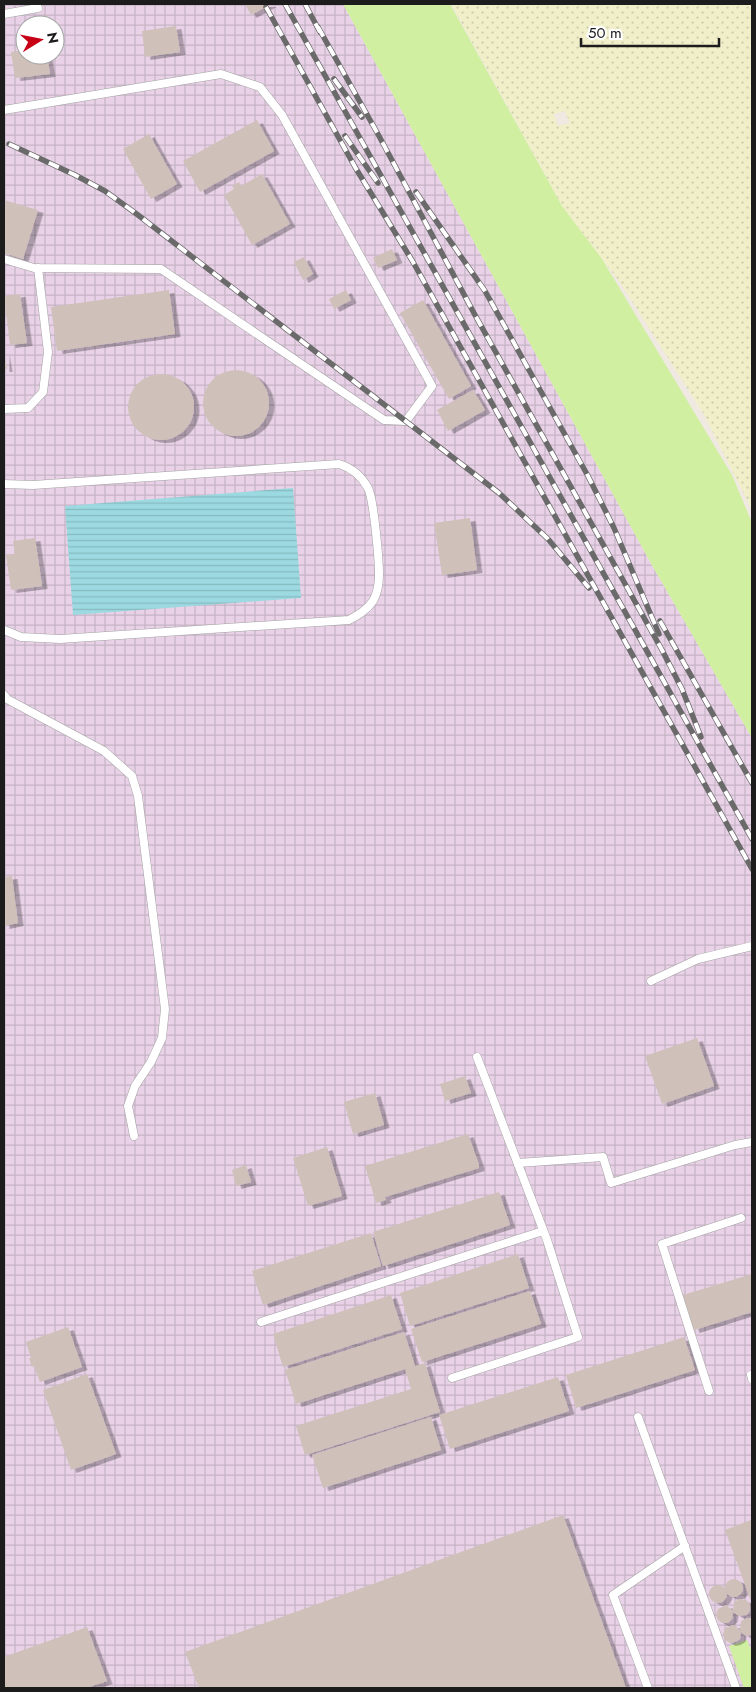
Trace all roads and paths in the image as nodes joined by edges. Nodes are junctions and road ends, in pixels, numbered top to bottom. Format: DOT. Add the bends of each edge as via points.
graph roads {
  1 [pos="38,8"];
  2 [pos="4,14"];
  3 [pos="4,110"];
  4 [pos="4,260"];
  5 [pos="38,268"];
  6 [pos="4,409"];
  7 [pos="4,484"];
  8 [pos="4,630"];
  9 [pos="4,695"];
  10 [pos="752,946"];
  11 [pos="651,981"];
  12 [pos="478,1057"];
  13 [pos="134,1136"];
  14 [pos="752,1142"];
  15 [pos="518,1163"];
  16 [pos="741,1218"];
  17 [pos="543,1231"];
  18 [pos="261,1322"];
  19 [pos="452,1378"];
  20 [pos="709,1391"];
  21 [pos="638,1417"];
  22 [pos="685,1546"];
  23 [pos="648,1688"];
  24 [pos="736,1688"];
  1 -- 2 [label="lane"];
  3 -- 5 [label="lane" via="221,74 260,86 282,115 432,386 406,421 384,420 161,269"];
  4 -- 5 [label="lane"];
  5 -- 6 [label="lane" via="48,352 43,392 28,408"];
  7 -- 8 [label="lane" via="33,485 339,464 361,477 368,489 379,575 372,602 349,620 60,639 21,637"];
  9 -- 13 [label="lane" via="104,751 132,776 136,789 165,1009 162,1038 135,1086 128,1106"];
  10 -- 11 [label="lane" via="698,958"];
  12 -- 15 [label="lane"];
  14 -- 15 [label="lane" via="611,1183 603,1157"];
  15 -- 17 [label="lane"];
  16 -- 20 [label="lane" via="662,1244"];
  17 -- 18 [label="lane"];
  17 -- 19 [label="lane" via="578,1337"];
  21 -- 22 [label="lane"];
  22 -- 23 [label="lane" via="613,1594"];
  22 -- 24 [label="lane"];
}
